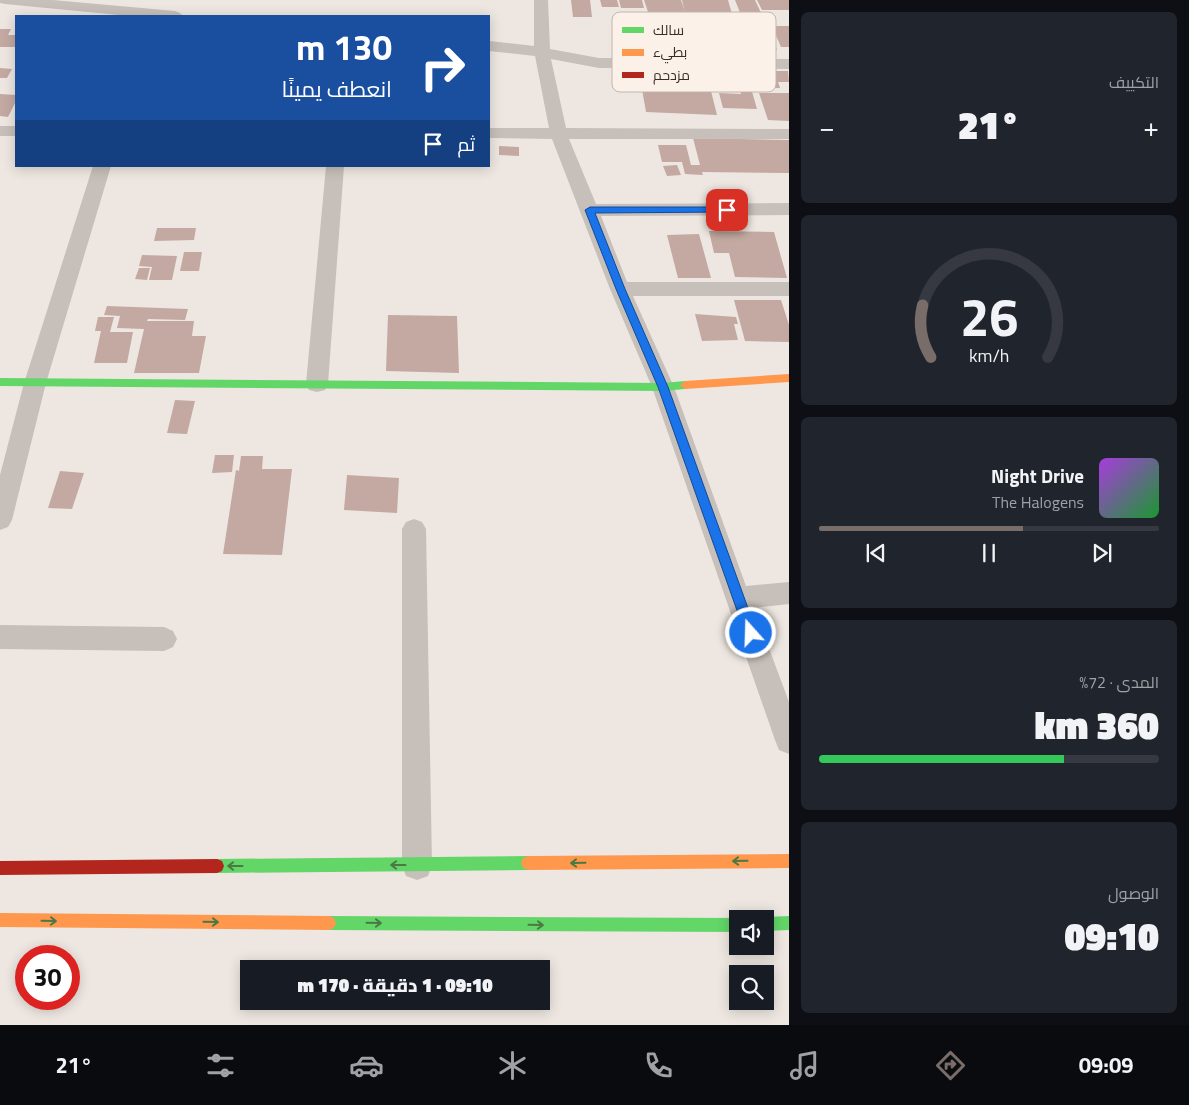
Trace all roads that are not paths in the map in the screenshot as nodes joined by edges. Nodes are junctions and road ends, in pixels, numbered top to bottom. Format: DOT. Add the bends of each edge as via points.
graph roads {
  1 [pos="5,0"];
  2 [pos="541,0"];
  3 [pos="149,15"];
  4 [pos="490,46"];
  5 [pos="542,52"];
  6 [pos="612,62"];
  7 [pos="776,64"];
  8 [pos="789,64"];
  9 [pos="0,131"];
  10 [pos="15,131"];
  11 [pos="490,133"];
  12 [pos="559,134"];
  13 [pos="789,134"];
  14 [pos="102,167"];
  15 [pos="335,167"];
  16 [pos="590,210"];
  17 [pos="788,211"];
  18 [pos="620,289"];
  19 [pos="789,289"];
  20 [pos="789,378"];
  21 [pos="0,382"];
  22 [pos="35,382"];
  23 [pos="317,384"];
  24 [pos="663,387"];
  25 [pos="0,520"];
  26 [pos="414,529"];
  27 [pos="789,593"];
  28 [pos="738,598"];
  29 [pos="0,637"];
  30 [pos="164,639"];
  31 [pos="789,740"];
  32 [pos="789,861"];
  33 [pos="417,865"];
  34 [pos="0,868"];
  35 [pos="0,920"];
  36 [pos="774,924"];
  37 [pos="789,924"];
  38 [pos="729,925"];
  1 -- 3 [label="street"];
  2 -- 5 [label="street"];
  4 -- 5 [label="street"];
  5 -- 6 [label="street"];
  5 -- 12 [label="street"];
  7 -- 8 [label="street"];
  9 -- 10 [label="street"];
  11 -- 12 [label="street"];
  12 -- 13 [label="street"];
  12 -- 16 [label="street"];
  14 -- 22 [label="street"];
  15 -- 23 [label="street"];
  16 -- 17 [label="street"];
  16 -- 18 [label="street"];
  18 -- 19 [label="street"];
  18 -- 24 [label="street"];
  20 -- 24 [label="street"];
  21 -- 22 [label="street"];
  22 -- 23 [label="street"];
  22 -- 25 [label="street"];
  23 -- 24 [label="street"];
  24 -- 28 [label="street"];
  26 -- 33 [label="street"];
  27 -- 28 [label="street"];
  28 -- 31 [label="street"];
  29 -- 30 [label="street"];
  32 -- 33 [label="street, one-way"];
  33 -- 34 [label="street, one-way"];
  35 -- 38 [label="street, one-way"];
  36 -- 37 [label="street"];
}
